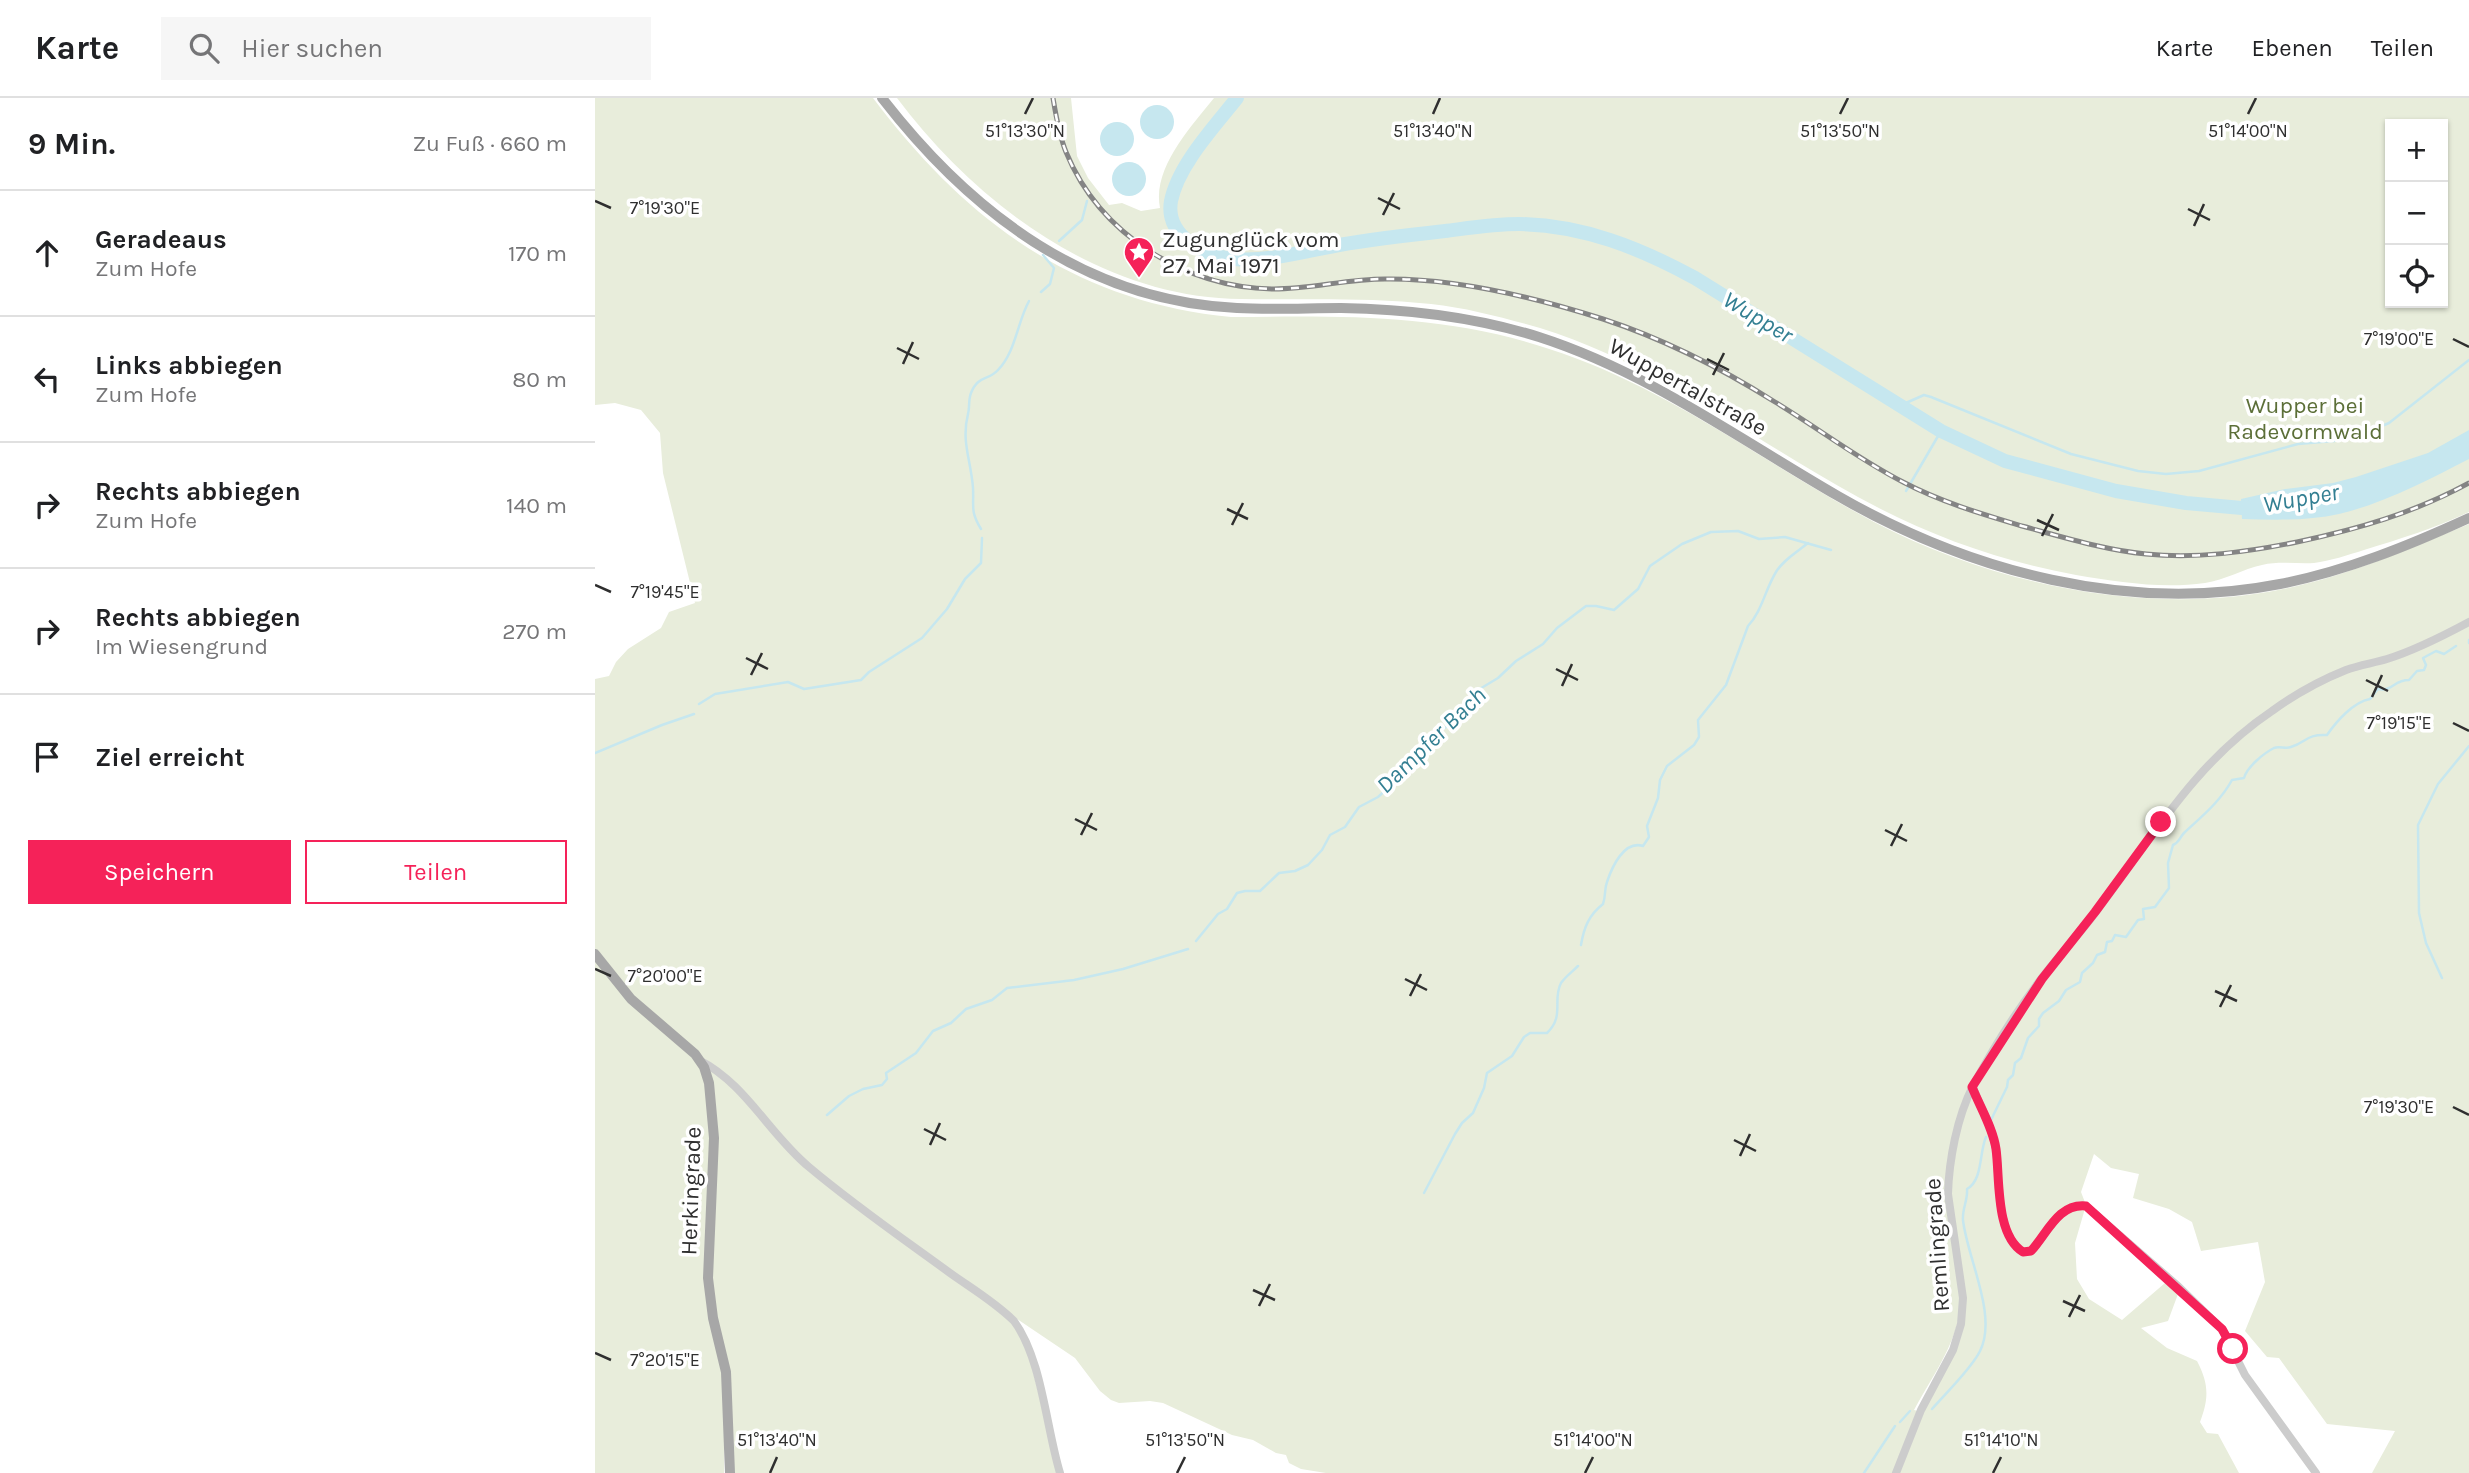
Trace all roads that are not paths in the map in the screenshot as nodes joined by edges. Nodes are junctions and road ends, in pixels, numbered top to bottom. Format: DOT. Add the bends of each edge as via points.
graph roads {
  1 [pos="882,98"];
  2 [pos="2469,518"];
  3 [pos="2469,622"];
  4 [pos="595,954"];
  5 [pos="699,1060"];
  6 [pos="1972,1087"];
  7 [pos="730,1473"];
  8 [pos="1060,1473"];
  9 [pos="1896,1473"];
  10 [pos="2316,1473"];
  1 -- 2 [label="main road, Wuppertalstraße" via="933,159 982,205 1029,240 1087,272 1188,303 1257,309 1389,309 1473,320 1536,336 1655,386 1888,523 2012,570 2136,592 2252,588 2351,565"];
  3 -- 6 [label="street, Remlingrade" via="2424,645 2329,678 2273,710 2226,748 2180,795 2042,979"];
  4 -- 5 [label="main road, Herkingrade" via="631,999"];
  5 -- 7 [label="main road, Herkingrade" via="709,1083 714,1129 708,1278 726,1372"];
  5 -- 8 [label="street" via="740,1092 807,1166 1014,1321 1034,1365"];
  6 -- 9 [label="street, Remlingrade" via="1948,1179 1964,1312 1954,1350 1915,1422"];
  6 -- 10 [label="street" via="1996,1148 2000,1200 2017,1247 2031,1251 2066,1210 2086,1206 2222,1329 2245,1375"];
}
